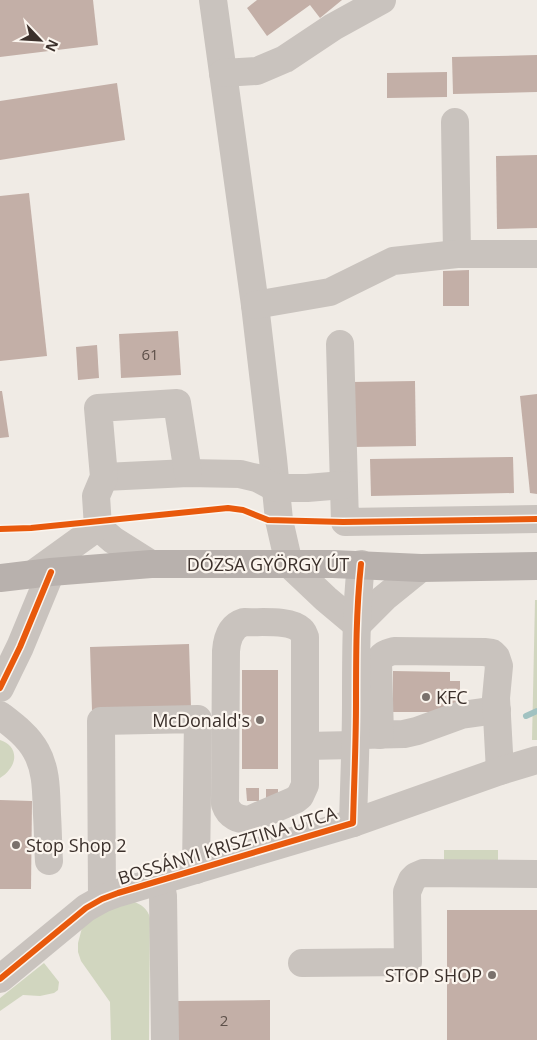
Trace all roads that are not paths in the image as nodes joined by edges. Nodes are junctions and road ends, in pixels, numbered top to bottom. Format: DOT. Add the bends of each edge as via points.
graph roads {
  1 [pos="213,0"];
  2 [pos="382,0"];
  3 [pos="223,73"];
  4 [pos="454,122"];
  5 [pos="457,254"];
  6 [pos="537,254"];
  7 [pos="254,304"];
  8 [pos="340,344"];
  9 [pos="188,473"];
  10 [pos="104,477"];
  11 [pos="343,485"];
  12 [pos="276,488"];
  13 [pos="537,519"];
  14 [pos="98,527"];
  15 [pos="151,564"];
  16 [pos="289,564"];
  17 [pos="361,564"];
  18 [pos="537,566"];
  19 [pos="421,568"];
  20 [pos="42,573"];
  21 [pos="0,578"];
  22 [pos="357,625"];
  23 [pos="10,646"];
  24 [pos="0,688"];
  25 [pos="497,710"];
  26 [pos="0,715"];
  27 [pos="364,738"];
  28 [pos="305,746"];
  29 [pos="537,760"];
  30 [pos="500,772"];
  31 [pos="353,822"];
  32 [pos="49,861"];
  33 [pos="196,870"];
  34 [pos="537,874"];
  35 [pos="160,881"];
  36 [pos="102,899"];
  37 [pos="302,963"];
  38 [pos="0,979"];
  39 [pos="165,1040"];
  1 -- 3 [label="street"];
  2 -- 3 [label="street" via="285,59 256,71"];
  3 -- 7 [label="street"];
  4 -- 5 [label="street"];
  5 -- 6 [label="street"];
  5 -- 7 [label="street" via="393,261 330,292"];
  7 -- 12 [label="street"];
  8 -- 11 [label="street"];
  9 -- 10 [label="street"];
  9 -- 10 [label="street" via="176,403 98,408"];
  9 -- 12 [label="street" via="240,474"];
  10 -- 14 [label="street" via="96,496"];
  11 -- 12 [label="street"];
  11 -- 13 [label="street" via="345,522"];
  12 -- 16 [label="street"];
  14 -- 15 [label="street"];
  14 -- 20 [label="street"];
  15 -- 16 [label="main road, DÓZSA GYÖRGY ÚT"];
  15 -- 20 [label="main road, DÓZSA GYÖRGY ÚT"];
  16 -- 17 [label="main road, DÓZSA GYÖRGY ÚT"];
  16 -- 22 [label="street"];
  17 -- 19 [label="main road, DÓZSA GYÖRGY ÚT"];
  17 -- 22 [label="street, BOSSÁNYI KRISZTINA UTCA"];
  18 -- 19 [label="main road, DÓZSA GYÖRGY ÚT"];
  19 -- 22 [label="street"];
  20 -- 21 [label="main road, DÓZSA GYÖRGY ÚT"];
  20 -- 23 [label="street"];
  22 -- 27 [label="street, BOSSÁNYI KRISZTINA UTCA"];
  23 -- 24 [label="street"];
  25 -- 27 [label="street" via="460,715 404,734"];
  25 -- 27 [label="street" via="499,666 492,653 388,652 378,663"];
  25 -- 30 [label="street"];
  26 -- 32 [label="street" via="28,740 40,760 46,788"];
  27 -- 28 [label="street"];
  27 -- 31 [label="street, BOSSÁNYI KRISZTINA UTCA"];
  28 -- 28 [label="street" via="305,637 302,630 284,623 239,624 228,636 226,651 227,810 241,819 251,818 300,796 306,785"];
  29 -- 30 [label="street"];
  30 -- 31 [label="street"];
  31 -- 33 [label="street, BOSSÁNYI KRISZTINA UTCA"];
  33 -- 35 [label="street, BOSSÁNYI KRISZTINA UTCA"];
  33 -- 36 [label="street" via="198,719 101,721"];
  34 -- 37 [label="street" via="416,876 407,892 408,962"];
  35 -- 36 [label="street, BOSSÁNYI KRISZTINA UTCA"];
  35 -- 39 [label="street" via="163,896"];
  36 -- 38 [label="street, BOSSÁNYI KRISZTINA UTCA" via="86,908"];
}
